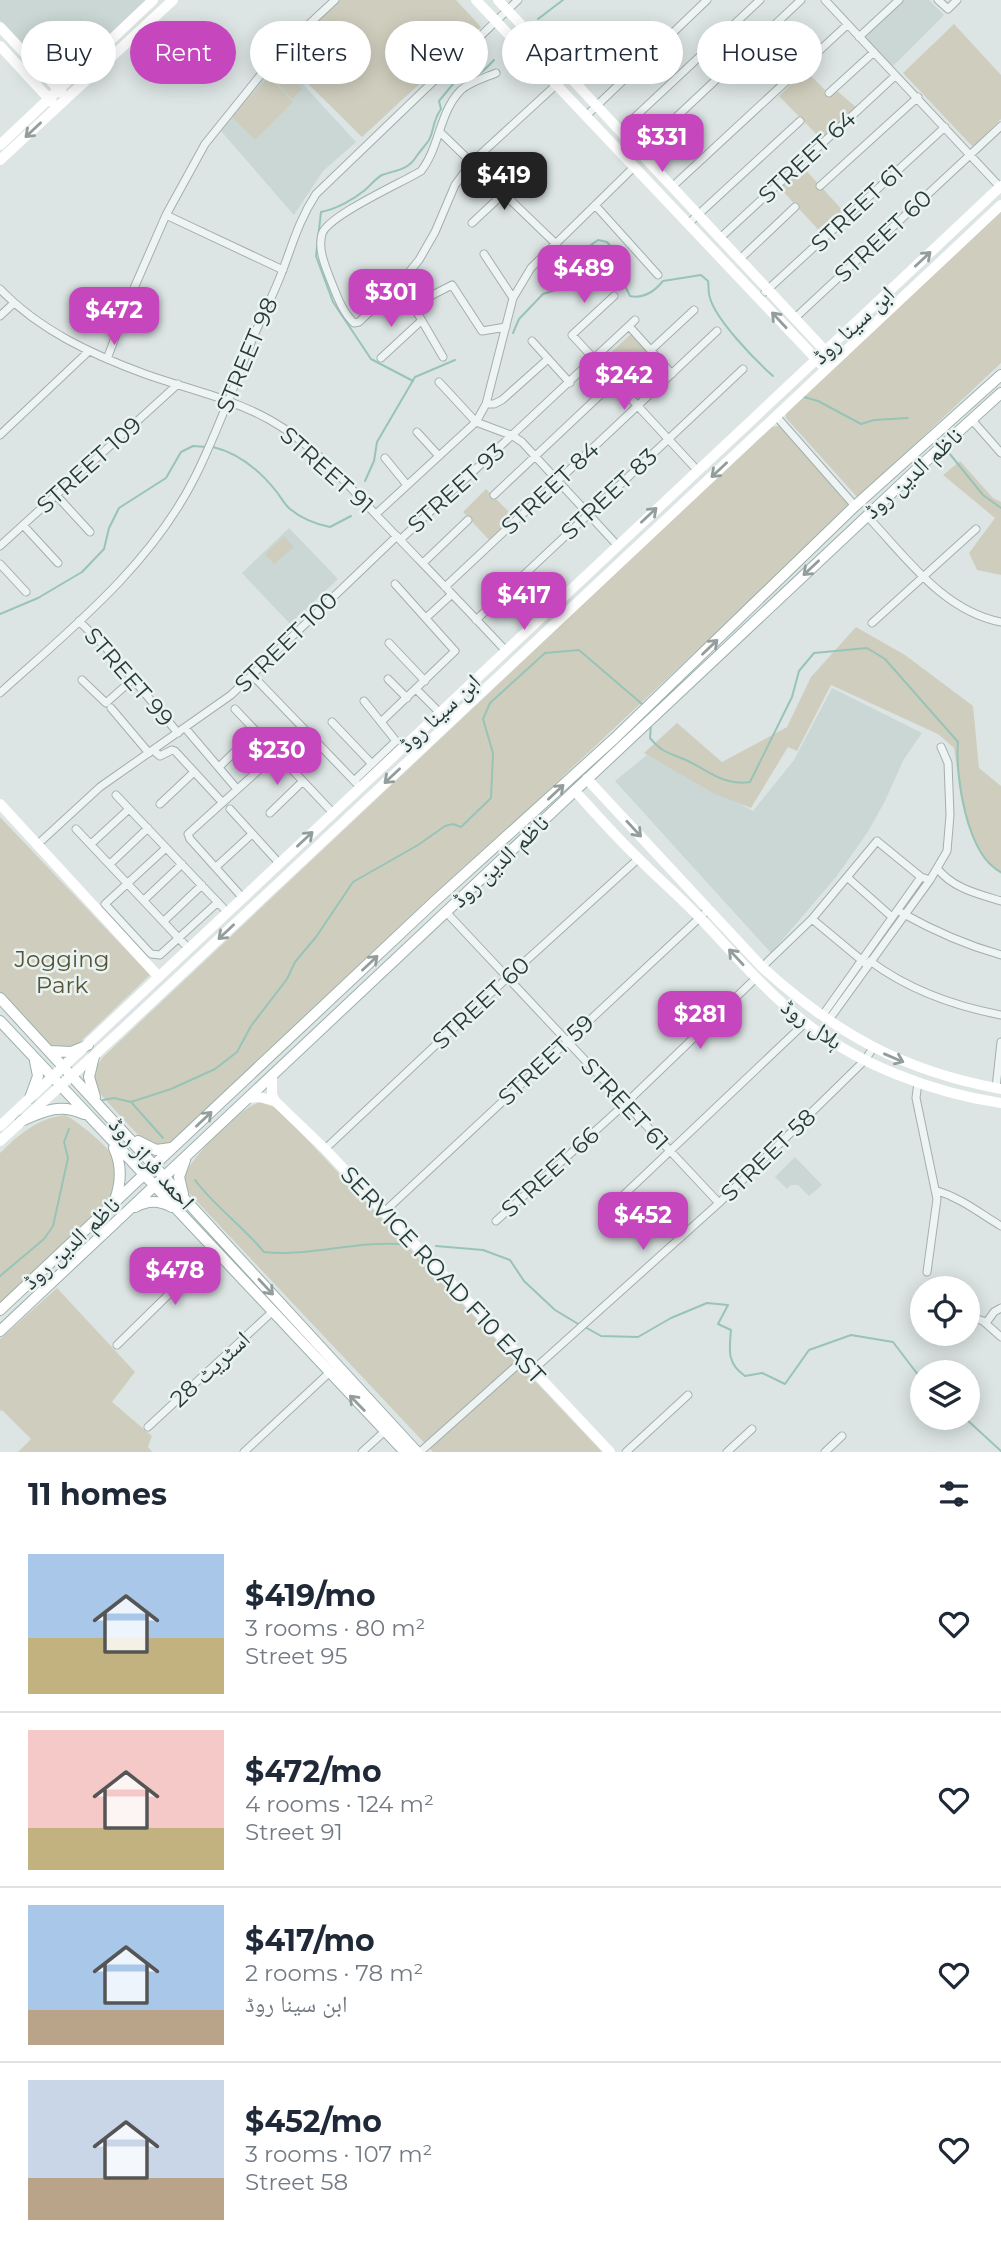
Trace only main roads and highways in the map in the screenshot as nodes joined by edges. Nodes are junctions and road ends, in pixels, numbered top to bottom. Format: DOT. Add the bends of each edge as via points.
graph roads {
  1 [pos="153,0"];
  2 [pos="173,0"];
  3 [pos="476,0"];
  4 [pos="498,0"];
  5 [pos="0,27"];
  6 [pos="14,42"];
  7 [pos="2,49"];
  8 [pos="59,90"];
  9 [pos="67,98"];
  10 [pos="53,104"];
  11 [pos="0,145"];
  12 [pos="0,160"];
  13 [pos="1000,186"];
  14 [pos="1001,205"];
  15 [pos="826,351"];
  16 [pos="817,360"];
  17 [pos="835,361"];
  18 [pos="826,369"];
  19 [pos="1001,375"];
  20 [pos="1001,393"];
  21 [pos="942,430"];
  22 [pos="738,431"];
  23 [pos="951,439"];
  24 [pos="748,442"];
  25 [pos="833,529"];
  26 [pos="842,539"];
  27 [pos="504,651"];
  28 [pos="513,663"];
  29 [pos="619,741"];
  30 [pos="587,779"];
  31 [pos="575,791"];
  32 [pos="0,804"];
  33 [pos="495,848"];
  34 [pos="504,857"];
  35 [pos="167,968"];
  36 [pos="159,976"];
  37 [pos="177,978"];
  38 [pos="0,998"];
  39 [pos="115,1019"];
  40 [pos="1,1024"];
  41 [pos="303,1026"];
  42 [pos="124,1028"];
  43 [pos="314,1036"];
  44 [pos="88,1045"];
  45 [pos="50,1051"];
  46 [pos="94,1056"];
  47 [pos="34,1059"];
  48 [pos="65,1066"];
  49 [pos="73,1076"];
  50 [pos="272,1076"];
  51 [pos="52,1078"];
  52 [pos="61,1087"];
  53 [pos="998,1089"];
  54 [pos="30,1098"];
  55 [pos="249,1098"];
  56 [pos="275,1101"];
  57 [pos="98,1102"];
  58 [pos="1001,1103"];
  59 [pos="90,1117"];
  60 [pos="21,1121"];
  61 [pos="0,1126"];
  62 [pos="129,1136"];
  63 [pos="0,1141"];
  64 [pos="111,1142"];
  65 [pos="174,1147"];
  66 [pos="188,1154"];
  67 [pos="154,1165"];
  68 [pos="144,1175"];
  69 [pos="164,1176"];
  70 [pos="154,1186"];
  71 [pos="186,1201"];
  72 [pos="114,1203"];
  73 [pos="175,1208"];
  74 [pos="125,1213"];
  75 [pos="0,1310"];
  76 [pos="0,1331"];
  77 [pos="405,1452"];
  78 [pos="419,1452"];
  79 [pos="610,1452"];
  1 -- 8 [label="main road"];
  2 -- 9 [label="main road"];
  16 -- 3 [label="main road, one-way"];
  4 -- 15 [label="main road"];
  5 -- 6 [label="main road"];
  6 -- 7 [label="main road"];
  6 -- 8 [label="main road"];
  7 -- 10 [label="main road"];
  8 -- 9 [label="main road"];
  8 -- 10 [label="main road"];
  9 -- 10 [label="main road"];
  10 -- 11 [label="main road"];
  10 -- 12 [label="main road, one-way"];
  15 -- 13 [label="main road, ابن سینا روڈ, one-way"];
  14 -- 17 [label="main road, ابن سینا روڈ"];
  15 -- 16 [label="main road, ابن سینا روڈ"];
  15 -- 17 [label="main road"];
  16 -- 18 [label="main road"];
  16 -- 22 [label="main road, ابن سینا روڈ"];
  17 -- 18 [label="main road, ابن سینا روڈ"];
  18 -- 24 [label="main road, ابن سینا روڈ"];
  19 -- 21 [label="main road, ناظم الدین روڈ"];
  20 -- 23 [label="main road, ناظم الدین روڈ"];
  21 -- 23 [label="main road"];
  21 -- 25 [label="main road, ناظم الدین روڈ"];
  22 -- 24 [label="main road"];
  27 -- 22 [label="main road, ابن سینا روڈ, one-way"];
  23 -- 26 [label="main road, ناظم الدین روڈ"];
  24 -- 28 [label="main road, ابن سینا روڈ, one-way"];
  25 -- 26 [label="main road"];
  29 -- 25 [label="main road, ناظم الدین روڈ, one-way" via="635,718"];
  26 -- 29 [label="main road, ناظم الدین روڈ, one-way" via="642,729"];
  27 -- 28 [label="main road"];
  35 -- 27 [label="main road, ابن سینا روڈ, one-way" via="357,784"];
  28 -- 37 [label="main road, ابن سینا روڈ, one-way"];
  29 -- 30 [label="main road, ناظم الدین روڈ"];
  33 -- 29 [label="main road, ناظم الدین روڈ, one-way"];
  30 -- 31 [label="main road, ناظم الدین روڈ"];
  30 -- 53 [label="main road, ہلال روڈ, one-way" via="794,996 873,1048 920,1069"];
  31 -- 34 [label="main road, ناظم الدین روڈ"];
  58 -- 31 [label="main road, ہلال روڈ, one-way" via="918,1082 865,1060 805,1023"];
  32 -- 36 [label="main road"];
  33 -- 34 [label="main road"];
  41 -- 33 [label="main road, ناظم الدین روڈ, one-way"];
  34 -- 43 [label="main road, ناظم الدین روڈ"];
  35 -- 36 [label="main road, ابن سینا روڈ"];
  35 -- 37 [label="main road"];
  36 -- 39 [label="main road, ابن سینا روڈ"];
  37 -- 42 [label="main road, ابن سینا روڈ"];
  38 -- 45 [label="main road, احمد فراز روڈ"];
  39 -- 42 [label="main road"];
  39 -- 44 [label="main road, ابن سینا روڈ"];
  40 -- 47 [label="main road, احمد فراز روڈ"];
  41 -- 43 [label="main road"];
  65 -- 41 [label="main road, ناظم الدین روڈ, one-way"];
  42 -- 46 [label="main road, ابن سینا روڈ"];
  43 -- 50 [label="main road, ناظم الدین روڈ"];
  44 -- 45 [label="main road" via="71,1052"];
  44 -- 48 [label="main road, ابن سینا روڈ"];
  45 -- 48 [label="main road, احمد فراز روڈ"];
  46 -- 49 [label="main road, ابن سینا روڈ"];
  46 -- 57 [label="main road" via="89,1077"];
  47 -- 51 [label="main road, احمد فراز روڈ"];
  47 -- 54 [label="main road" via="38,1076"];
  48 -- 49 [label="main road, احمد فراز روڈ"];
  48 -- 51 [label="main road, ابن سینا روڈ"];
  49 -- 52 [label="main road, ابن سینا روڈ"];
  49 -- 57 [label="main road, احمد فراز روڈ"];
  50 -- 55 [label="main road, ناظم الدین روڈ"];
  50 -- 56 [label="main road"];
  51 -- 52 [label="main road, احمد فراز روڈ"];
  51 -- 54 [label="main road, ابن سینا روڈ"];
  52 -- 59 [label="main road, احمد فراز روڈ"];
  52 -- 60 [label="main road, ابن سینا روڈ"];
  54 -- 61 [label="main road, ابن سینا روڈ"];
  55 -- 56 [label="main road"];
  55 -- 66 [label="main road, ناظم الدین روڈ"];
  56 -- 79 [label="main road, SERVICE ROAD F10 EAST"];
  57 -- 62 [label="main road, احمد فراز روڈ"];
  59 -- 60 [label="main road" via="59,1107"];
  59 -- 64 [label="main road, احمد فراز روڈ"];
  60 -- 63 [label="main road, ابن سینا روڈ"];
  62 -- 65 [label="main road" via="156,1150"];
  62 -- 67 [label="main road, احمد فراز روڈ"];
  64 -- 68 [label="main road, احمد فراز روڈ"];
  64 -- 72 [label="main road" via="120,1166"];
  65 -- 67 [label="main road, ناظم الدین روڈ"];
  66 -- 69 [label="main road, ناظم الدین روڈ"];
  66 -- 71 [label="main road" via="179,1177"];
  67 -- 68 [label="main road, ناظم الدین روڈ"];
  67 -- 69 [label="main road, احمد فراز روڈ"];
  68 -- 70 [label="main road, احمد فراز روڈ"];
  68 -- 72 [label="main road, ناظم الدین روڈ"];
  69 -- 70 [label="main road, ناظم الدین روڈ"];
  69 -- 71 [label="main road, احمد فراز روڈ"];
  70 -- 73 [label="main road, احمد فراز روڈ"];
  70 -- 74 [label="main road, ناظم الدین روڈ"];
  71 -- 78 [label="main road, احمد فراز روڈ, one-way"];
  72 -- 75 [label="main road, ناظم الدین روڈ"];
  73 -- 74 [label="main road" via="152,1201"];
  77 -- 73 [label="main road, احمد فراز روڈ, one-way"];
  74 -- 76 [label="main road, ناظم الدین روڈ"];
}
